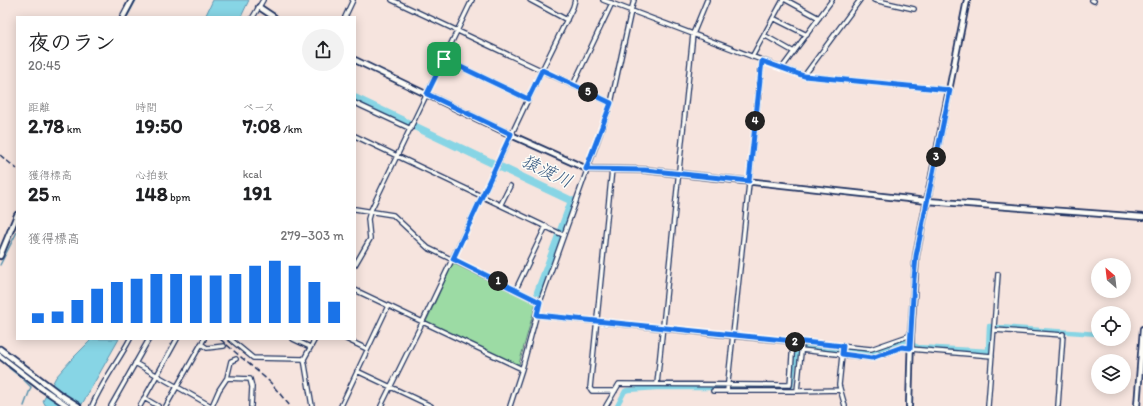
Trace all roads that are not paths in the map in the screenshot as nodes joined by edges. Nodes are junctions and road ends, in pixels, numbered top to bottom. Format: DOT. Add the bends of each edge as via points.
graph roads {
  1 [pos="132,0"];
  2 [pos="263,0"];
  3 [pos="353,0"];
  4 [pos="392,0"];
  5 [pos="472,0"];
  6 [pos="530,0"];
  7 [pos="575,0"];
  8 [pos="603,0"];
  9 [pos="634,0"];
  10 [pos="707,0"];
  11 [pos="783,0"];
  12 [pos="786,0"];
  13 [pos="832,0"];
  14 [pos="860,0"];
  15 [pos="874,0"];
  16 [pos="967,0"];
  17 [pos="612,3"];
  18 [pos="258,7"];
  19 [pos="914,9"];
  20 [pos="631,11"];
  21 [pos="124,16"];
  22 [pos="254,16"];
  23 [pos="272,16"];
  24 [pos="345,16"];
  25 [pos="773,18"];
  26 [pos="819,18"];
  27 [pos="566,20"];
  28 [pos="457,31"];
  29 [pos="693,34"];
  30 [pos="764,35"];
  31 [pos="807,35"];
  32 [pos="794,52"];
  33 [pos="752,57"];
  34 [pos="444,59"];
  35 [pos="356,60"];
  36 [pos="762,61"];
  37 [pos="782,68"];
  38 [pos="542,70"];
  39 [pos="804,76"];
  40 [pos="573,85"];
  41 [pos="950,90"];
  42 [pos="427,94"];
  43 [pos="528,99"];
  44 [pos="356,103"];
  45 [pos="611,103"];
  46 [pos="411,129"];
  47 [pos="511,134"];
  48 [pos="356,136"];
  49 [pos="398,156"];
  50 [pos="586,169"];
  51 [pos="612,170"];
  52 [pos="679,175"];
  53 [pos="749,181"];
  54 [pos="510,186"];
  55 [pos="482,196"];
  56 [pos="927,201"];
  57 [pos="502,204"];
  58 [pos="356,209"];
  59 [pos="370,212"];
  60 [pos="1143,217"];
  61 [pos="16,218"];
  62 [pos="546,226"];
  63 [pos="561,234"];
  64 [pos="0,256"];
  65 [pos="453,259"];
  66 [pos="356,263"];
  67 [pos="998,274"];
  68 [pos="516,289"];
  69 [pos="356,290"];
  70 [pos="540,302"];
  71 [pos="388,306"];
  72 [pos="537,315"];
  73 [pos="596,322"];
  74 [pos="422,323"];
  75 [pos="662,328"];
  76 [pos="1143,329"];
  77 [pos="994,330"];
  78 [pos="911,335"];
  79 [pos="733,336"];
  80 [pos="129,340"];
  81 [pos="148,340"];
  82 [pos="176,340"];
  83 [pos="203,340"];
  84 [pos="231,340"];
  85 [pos="295,340"];
  86 [pos="314,340"];
  87 [pos="348,340"];
  88 [pos="793,341"];
  89 [pos="802,343"];
  90 [pos="201,344"];
  91 [pos="224,346"];
  92 [pos="310,347"];
  93 [pos="843,347"];
  94 [pos="910,348"];
  95 [pos="0,349"];
  96 [pos="367,349"];
  97 [pos="801,350"];
  98 [pos="842,354"];
  99 [pos="0,356"];
  100 [pos="992,356"];
  101 [pos="236,359"];
  102 [pos="304,359"];
  103 [pos="135,363"];
  104 [pos="522,369"];
  105 [pos="357,371"];
  106 [pos="156,375"];
  107 [pos="228,378"];
  108 [pos="657,384"];
  109 [pos="728,384"];
  110 [pos="390,386"];
  111 [pos="178,387"];
  112 [pos="840,390"];
  113 [pos="614,391"];
  114 [pos="713,391"];
  115 [pos="727,391"];
  116 [pos="797,391"];
  117 [pos="144,398"];
  118 [pos="68,406"];
  119 [pos="78,406"];
  120 [pos="92,406"];
  121 [pos="111,406"];
  122 [pos="140,406"];
  123 [pos="158,406"];
  124 [pos="166,406"];
  125 [pos="212,406"];
  126 [pos="251,406"];
  127 [pos="312,406"];
  128 [pos="341,406"];
  129 [pos="381,406"];
  130 [pos="431,406"];
  131 [pos="510,406"];
  132 [pos="606,406"];
  133 [pos="845,406"];
  134 [pos="909,406"];
  135 [pos="988,406"];
  136 [pos="1058,406"];
  137 [pos="1138,406"];
  1 -- 21 [label="street"];
  2 -- 18 [label="street"];
  3 -- 24 [label="street"];
  4 -- 28 [label="street"];
  5 -- 28 [label="street"];
  6 -- 27 [label="street"];
  7 -- 27 [label="street"];
  8 -- 17 [label="street"];
  9 -- 20 [label="street"];
  10 -- 29 [label="street"];
  11 -- 25 [label="street"];
  12 -- 26 [label="street"];
  13 -- 26 [label="street"];
  14 -- 39 [label="street"];
  15 -- 19 [label="street"];
  16 -- 41 [label="street"];
  17 -- 20 [label="street"];
  17 -- 40 [label="street"];
  18 -- 22 [label="street"];
  18 -- 23 [label="street"];
  20 -- 29 [label="street"];
  20 -- 45 [label="street"];
  25 -- 30 [label="street"];
  25 -- 31 [label="street"];
  26 -- 31 [label="street"];
  27 -- 38 [label="street"];
  28 -- 34 [label="street"];
  28 -- 38 [label="street"];
  29 -- 33 [label="street"];
  29 -- 52 [label="street"];
  30 -- 32 [label="street"];
  30 -- 33 [label="street"];
  31 -- 32 [label="street"];
  32 -- 37 [label="street"];
  33 -- 36 [label="street"];
  34 -- 42 [label="street"];
  34 -- 43 [label="street"];
  35 -- 42 [label="street"];
  36 -- 37 [label="street"];
  36 -- 53 [label="street"];
  37 -- 39 [label="street"];
  38 -- 40 [label="street"];
  38 -- 43 [label="street"];
  39 -- 41 [label="street"];
  40 -- 45 [label="street"];
  41 -- 56 [label="street"];
  42 -- 46 [label="street"];
  42 -- 47 [label="street"];
  43 -- 47 [label="street"];
  44 -- 46 [label="street"];
  45 -- 50 [label="street"];
  46 -- 49 [label="street"];
  47 -- 50 [label="street"];
  47 -- 55 [label="street"];
  48 -- 49 [label="street"];
  49 -- 55 [label="street"];
  49 -- 59 [label="street"];
  50 -- 51 [label="street"];
  50 -- 63 [label="street"];
  51 -- 52 [label="street" via="645,170"];
  51 -- 73 [label="street"];
  52 -- 53 [label="street"];
  52 -- 75 [label="street"];
  53 -- 56 [label="street"];
  53 -- 79 [label="street"];
  54 -- 57 [label="street"];
  55 -- 57 [label="street"];
  55 -- 65 [label="street"];
  56 -- 60 [label="street"];
  56 -- 78 [label="street" via="916,256"];
  57 -- 62 [label="street"];
  58 -- 59 [label="street"];
  59 -- 65 [label="street" via="393,215 428,248"];
  59 -- 66 [label="street" via="370,239"];
  61 -- 64 [label="street"];
  62 -- 63 [label="street"];
  62 -- 68 [label="street"];
  63 -- 70 [label="street"];
  65 -- 68 [label="street"];
  65 -- 74 [label="street"];
  67 -- 77 [label="street"];
  68 -- 70 [label="street"];
  69 -- 71 [label="street"];
  70 -- 72 [label="street"];
  71 -- 74 [label="street"];
  71 -- 96 [label="street"];
  72 -- 73 [label="street"];
  72 -- 104 [label="street"];
  73 -- 75 [label="street"];
  73 -- 113 [label="street" via="590,388 592,391"];
  74 -- 104 [label="street"];
  74 -- 110 [label="street"];
  75 -- 79 [label="street"];
  75 -- 108 [label="street"];
  76 -- 137 [label="street"];
  77 -- 100 [label="street"];
  77 -- 136 [label="street" via="1063,334"];
  78 -- 93 [label="street" via="871,349"];
  78 -- 94 [label="street"];
  79 -- 88 [label="street"];
  79 -- 109 [label="street"];
  80 -- 120 [label="street"];
  81 -- 103 [label="street"];
  82 -- 106 [label="street"];
  83 -- 90 [label="street"];
  84 -- 102 [label="street" via="253,358"];
  85 -- 92 [label="street"];
  86 -- 92 [label="street"];
  87 -- 96 [label="street"];
  88 -- 93 [label="street"];
  88 -- 109 [label="street" via="790,385"];
  89 -- 97 [label="street"];
  90 -- 91 [label="street" via="207,348"];
  90 -- 111 [label="street"];
  92 -- 102 [label="street"];
  93 -- 98 [label="street"];
  94 -- 98 [label="street" via="902,347 872,358"];
  94 -- 100 [label="street"];
  94 -- 134 [label="street"];
  95 -- 119 [label="street"];
  96 -- 105 [label="street"];
  97 -- 98 [label="street"];
  97 -- 116 [label="street"];
  98 -- 112 [label="street"];
  99 -- 118 [label="street"];
  100 -- 135 [label="street"];
  101 -- 107 [label="street" via="231,361"];
  102 -- 127 [label="street"];
  103 -- 106 [label="street"];
  103 -- 121 [label="street"];
  104 -- 131 [label="street"];
  105 -- 110 [label="street"];
  105 -- 128 [label="street"];
  106 -- 111 [label="street"];
  106 -- 117 [label="street"];
  107 -- 125 [label="street" via="218,390"];
  107 -- 126 [label="street" via="250,379"];
  108 -- 109 [label="street"];
  108 -- 113 [label="street" via="619,384"];
  109 -- 115 [label="street"];
  110 -- 129 [label="street"];
  110 -- 130 [label="street"];
  111 -- 124 [label="street"];
  111 -- 125 [label="street"];
  112 -- 116 [label="street"];
  112 -- 133 [label="street"];
  113 -- 132 [label="street"];
  114 -- 115 [label="street"];
  115 -- 116 [label="street"];
  117 -- 122 [label="street"];
  117 -- 123 [label="street"];
}
